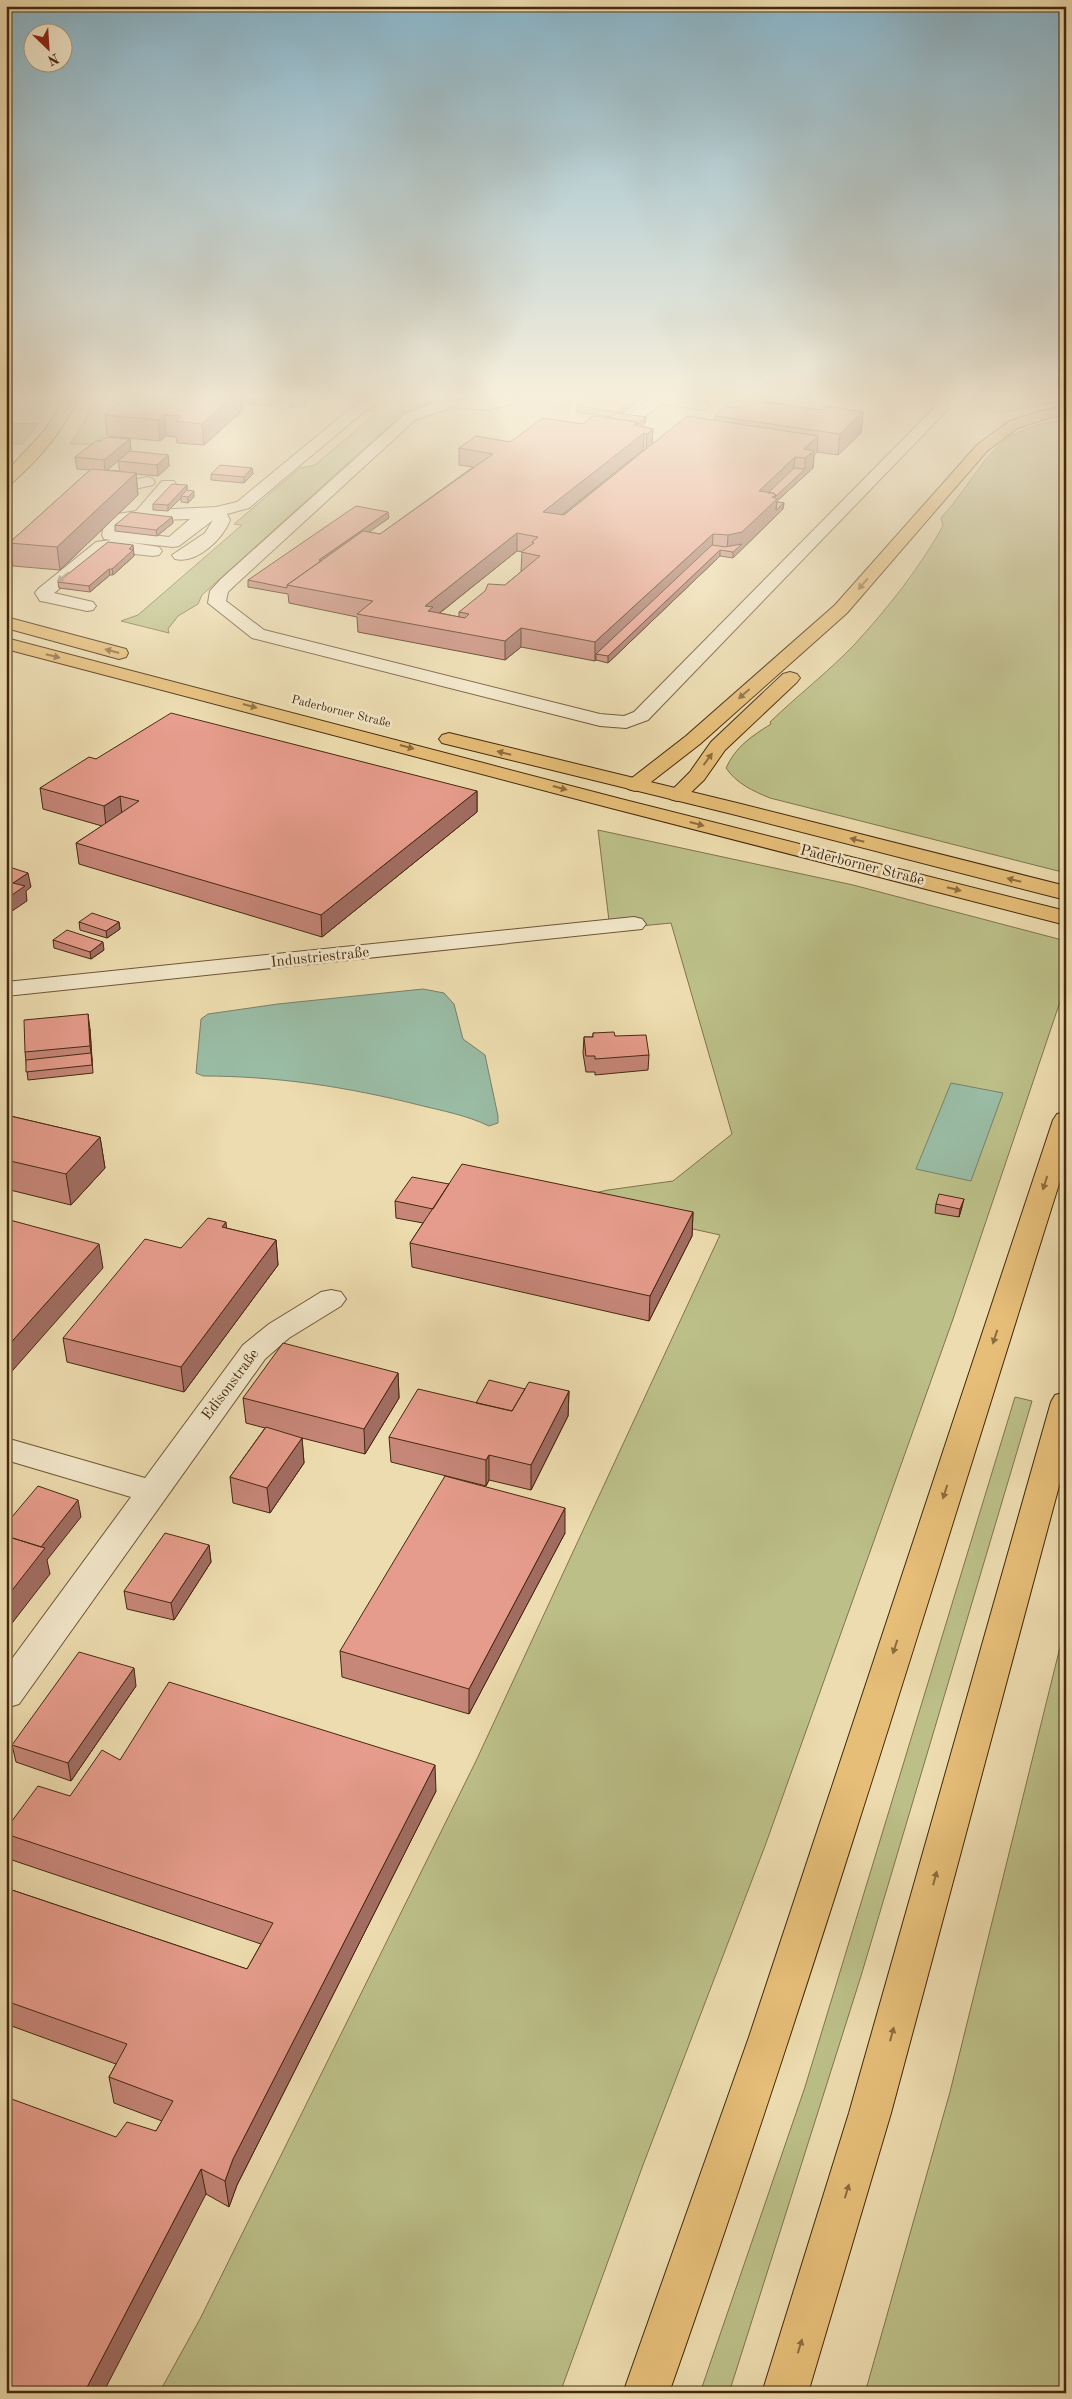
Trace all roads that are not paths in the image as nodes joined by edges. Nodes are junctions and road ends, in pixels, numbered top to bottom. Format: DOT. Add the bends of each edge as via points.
graph roads {
  1 [pos="145,510"];
  2 [pos="224,510"];
  3 [pos="308,510"];
  4 [pos="843,510"];
  5 [pos="928,510"];
  6 [pos="929,510"];
  7 [pos="217,512"];
  8 [pos="141,515"];
  9 [pos="153,551"];
  10 [pos="181,555"];
  11 [pos="87,606"];
  12 [pos="6,622"];
  13 [pos="6,644"];
  14 [pos="140,659"];
  15 [pos="226,682"];
  16 [pos="245,687"];
  17 [pos="427,734"];
  18 [pos="635,785"];
  19 [pos="677,795"];
  20 [pos="614,803"];
  21 [pos="658,814"];
  22 [pos="1066,893"];
  23 [pos="1066,918"];
  24 [pos="634,924"];
  25 [pos="6,989"];
  26 [pos="1066,1120"];
  27 [pos="331,1299"];
  28 [pos="1066,1402"];
  29 [pos="6,1449"];
  30 [pos="152,1492"];
  31 [pos="6,1694"];
  32 [pos="646,2393"];
  33 [pos="785,2393"];
  1 -- 8 [label="street"];
  2 -- 7 [label="street"];
  3 -- 4 [label="street" via="219,591 217,603 258,634 600,720 626,722 641,716"];
  5 -- 18 [label="main road, one-way" via="841,609 693,740"];
  19 -- 6 [label="main road, one-way" via="697,776 718,746 854,618 890,576"];
  7 -- 8 [label="street"];
  7 -- 8 [label="street" via="197,522 173,542 110,534 110,529 124,517"];
  7 -- 10 [label="street" via="222,520 220,527 196,548"];
  9 -- 11 [label="street, one-way" via="102,546 44,593 46,597"];
  14 -- 12 [label="main road, one-way"];
  13 -- 20 [label="main road, Paderborner Straße, one-way"];
  15 -- 16 [label="main road"];
  18 -- 17 [label="main road, Paderborner Straße, one-way"];
  18 -- 19 [label="main road, Paderborner Straße"];
  18 -- 20 [label="main road"];
  19 -- 21 [label="main road"];
  22 -- 19 [label="main road, Paderborner Straße, one-way"];
  20 -- 21 [label="main road, Paderborner Straße"];
  21 -- 23 [label="main road, Paderborner Straße, one-way"];
  24 -- 25 [label="street, Industriestraße"];
  26 -- 32 [label="main road, one-way" via="770,2037"];
  27 -- 30 [label="street, Edisonstraße" via="279,1331 254,1352"];
  33 -- 28 [label="main road, one-way" via="870,2113"];
  29 -- 30 [label="street"];
  30 -- 31 [label="street, Edisonstraße"];
}
